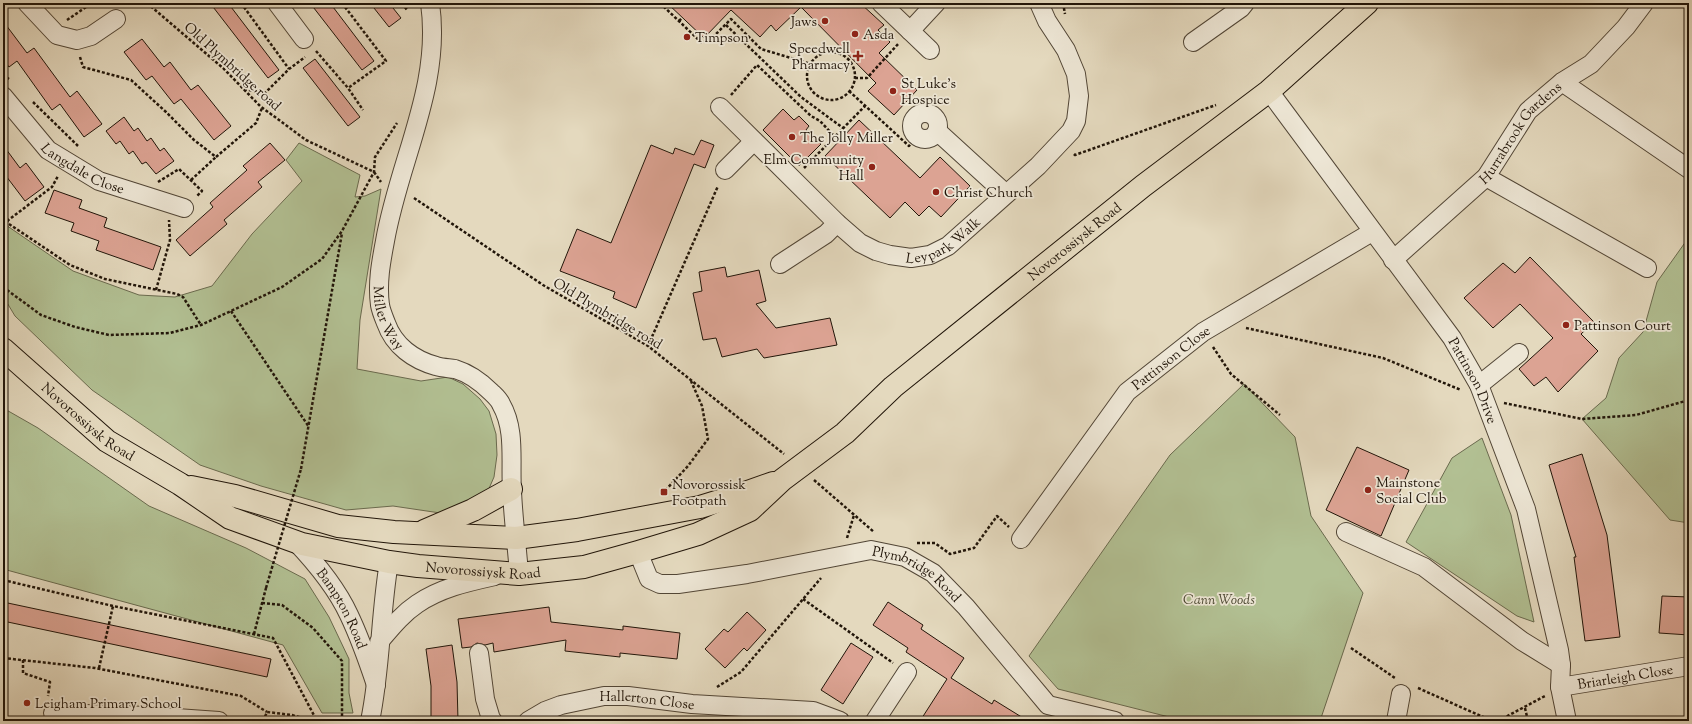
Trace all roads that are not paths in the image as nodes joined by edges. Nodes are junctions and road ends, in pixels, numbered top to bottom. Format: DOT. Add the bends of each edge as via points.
graph roads {
  1 [pos="28,3"];
  2 [pos="277,3"];
  3 [pos="430,3"];
  4 [pos="881,3"];
  5 [pos="936,3"];
  6 [pos="1039,3"];
  7 [pos="1245,3"];
  8 [pos="1367,3"];
  9 [pos="1644,3"];
  10 [pos="116,19"];
  11 [pos="910,31"];
  12 [pos="304,39"];
  13 [pos="1193,42"];
  14 [pos="930,50"];
  15 [pos="1562,82"];
  16 [pos="8,89"];
  17 [pos="1268,92"];
  18 [pos="720,107"];
  19 [pos="917,136"];
  20 [pos="754,142"];
  21 [pos="725,170"];
  22 [pos="1689,170"];
  23 [pos="1486,177"];
  24 [pos="1006,194"];
  25 [pos="184,208"];
  26 [pos="837,223"];
  27 [pos="1372,232"];
  28 [pos="1393,260"];
  29 [pos="780,264"];
  30 [pos="1647,268"];
  31 [pos="3,349"];
  32 [pos="1519,352"];
  33 [pos="1482,392"];
  34 [pos="782,480"];
  35 [pos="180,484"];
  36 [pos="512,489"];
  37 [pos="394,532"];
  38 [pos="1346,532"];
  39 [pos="420,533"];
  40 [pos="516,538"];
  41 [pos="1021,539"];
  42 [pos="295,541"];
  43 [pos="638,552"];
  44 [pos="390,562"];
  45 [pos="514,574"];
  46 [pos="379,642"];
  47 [pos="479,653"];
  48 [pos="1561,665"];
  49 [pos="1689,666"];
  50 [pos="906,672"];
  51 [pos="376,685"];
  52 [pos="1404,686"];
  53 [pos="1560,687"];
  54 [pos="53,713"];
  55 [pos="148,718"];
  56 [pos="219,721"];
  57 [pos="370,721"];
  58 [pos="493,721"];
  59 [pos="528,721"];
  60 [pos="840,721"];
  61 [pos="875,721"];
  62 [pos="1115,721"];
  63 [pos="1396,721"];
  64 [pos="1567,721"];
  1 -- 10 [label="street" via="57,35 77,40 91,36"];
  2 -- 12 [label="street"];
  3 -- 36 [label="street, Miller Way" via="433,25 427,88 389,219 379,275 380,306 389,330 399,346 417,359 471,376 501,403 509,422 513,457"];
  4 -- 11 [label="street"];
  5 -- 11 [label="street"];
  6 -- 24 [label="street, Leypark Walk" via="1047,21 1066,50 1076,74 1079,96 1076,121 1071,131 1038,166"];
  7 -- 13 [label="street"];
  8 -- 17 [label="main road, Novorossiysk Road"];
  9 -- 15 [label="street, Hurrabrook Gardens" via="1626,27 1591,64"];
  11 -- 14 [label="street"];
  15 -- 22 [label="street"];
  15 -- 23 [label="street, Hurrabrook Gardens" via="1528,111"];
  16 -- 25 [label="street, Langdale Close" via="48,150 99,180"];
  17 -- 27 [label="street, Pattinson Drive"];
  17 -- 34 [label="main road, Novorossiysk Road" via="1143,186 893,387 845,433"];
  18 -- 20 [label="street, Leypark Walk"];
  19 -- 24 [label="street" via="928,139 937,131"];
  20 -- 21 [label="street"];
  20 -- 26 [label="street, Leypark Walk"];
  23 -- 28 [label="street, Hurrabrook Gardens"];
  23 -- 30 [label="street"];
  24 -- 26 [label="street, Leypark Walk" via="948,246 930,255 911,258 890,256 860,243"];
  26 -- 29 [label="street" via="826,234"];
  27 -- 28 [label="street, Pattinson Drive"];
  27 -- 41 [label="street, Pattinson Close" via="1202,332 1127,392"];
  28 -- 33 [label="street, Pattinson Drive" via="1452,338"];
  31 -- 35 [label="main road, Novorossiysk Road" via="107,441"];
  32 -- 33 [label="street"];
  33 -- 48 [label="street, Pattinson Drive" via="1526,509"];
  34 -- 40 [label="main road, Novorossiysk Road" via="700,507 577,530"];
  34 -- 43 [label="main road, Novorossiysk Road" via="750,510 698,534"];
  35 -- 37 [label="main road, Novorossiysk Road" via="235,496 338,526"];
  35 -- 42 [label="main road, Novorossiysk Road" via="230,518"];
  36 -- 39 [label="main road" via="473,510"];
  36 -- 40 [label="street, Miller Way"];
  37 -- 39 [label="main road, Novorossiysk Road"];
  37 -- 44 [label="main road"];
  38 -- 48 [label="street" via="1424,567 1522,641"];
  39 -- 40 [label="main road, Novorossiysk Road"];
  40 -- 45 [label="street, Miller Way"];
  42 -- 44 [label="main road, Novorossiysk Road"];
  42 -- 51 [label="street, Bampton Road" via="317,564 349,614"];
  43 -- 45 [label="main road, Novorossiysk Road" via="584,567"];
  43 -- 62 [label="street, Plymbridge Road" via="649,579 660,584 678,584 747,574 871,550 905,557 933,573 966,607 1048,705"];
  44 -- 45 [label="main road, Novorossiysk Road"];
  44 -- 46 [label="street, Bampton Road"];
  45 -- 46 [label="street, Bampton Road" via="468,582 443,590 416,604"];
  46 -- 51 [label="street, Bampton Road"];
  47 -- 58 [label="street" via="485,699"];
  48 -- 53 [label="street, Pattinson Drive"];
  49 -- 53 [label="street, Briarleigh Close"];
  50 -- 61 [label="street"];
  51 -- 57 [label="street, Bampton Road"];
  52 -- 63 [label="street"];
  53 -- 64 [label="street, Pattinson Drive"];
  54 -- 55 [label="street"];
  55 -- 56 [label="street"];
  59 -- 60 [label="street, Hallerton Close" via="545,711 561,706 604,696 628,696 692,704 812,711"];
}
